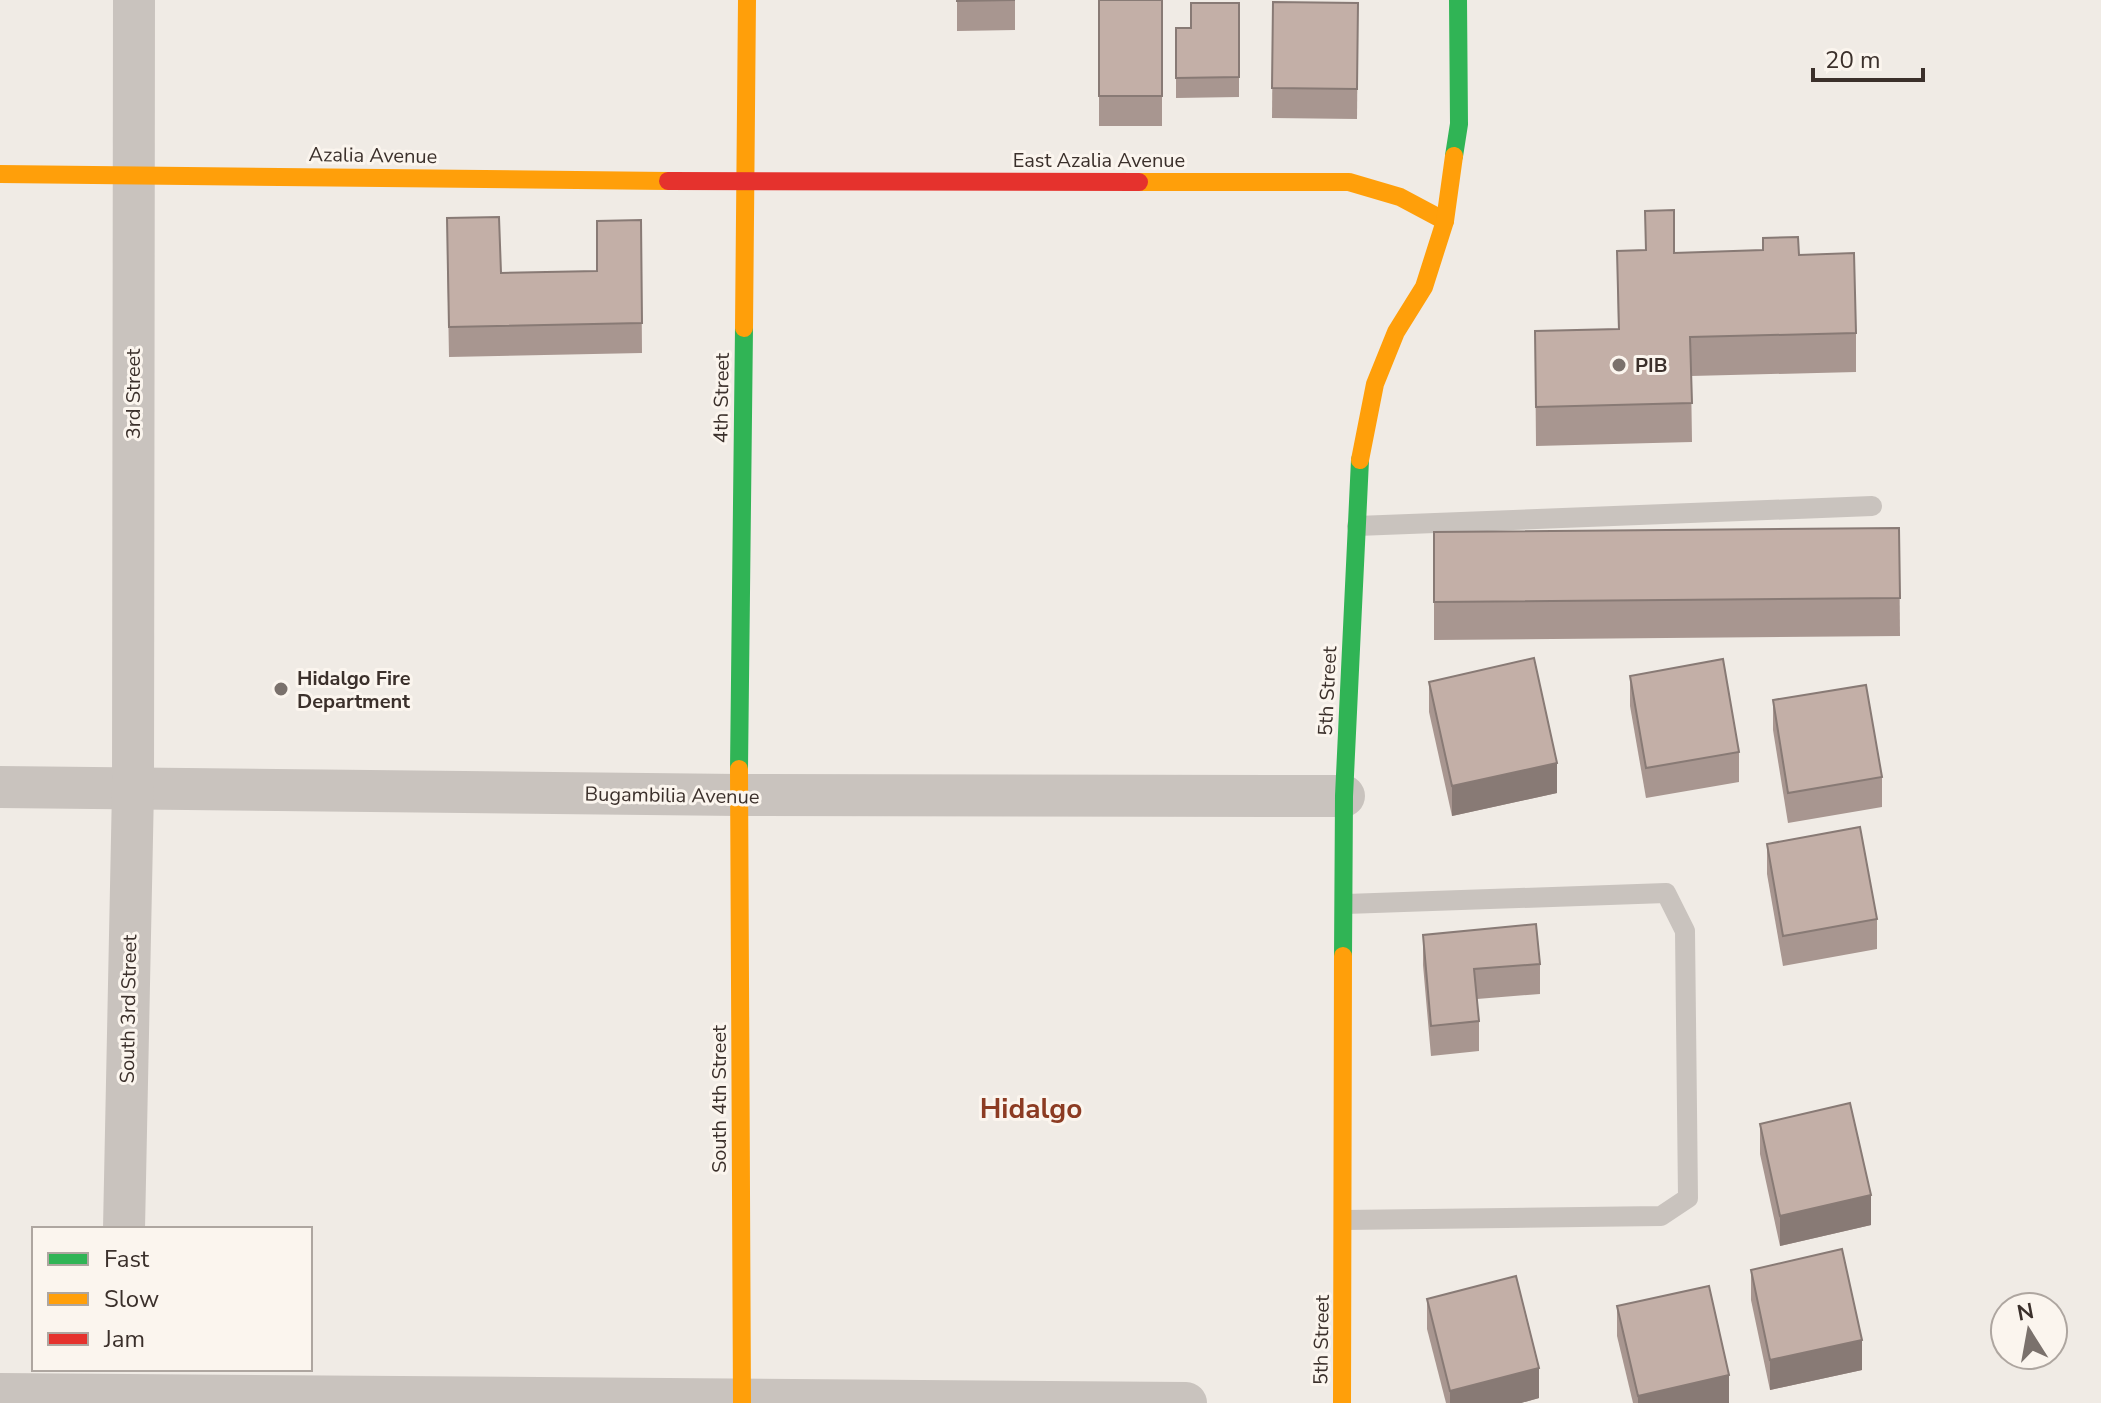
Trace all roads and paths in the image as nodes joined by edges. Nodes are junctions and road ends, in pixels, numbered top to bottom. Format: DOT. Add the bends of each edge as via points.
graph roads {
  1 [pos="134,0"];
  2 [pos="747,0"];
  3 [pos="1458,0"];
  4 [pos="0,174"];
  5 [pos="133,174"];
  6 [pos="745,182"];
  7 [pos="1445,221"];
  8 [pos="1872,506"];
  9 [pos="1357,526"];
  10 [pos="0,787"];
  11 [pos="133,789"];
  12 [pos="739,795"];
  13 [pos="1344,796"];
  14 [pos="1346,904"];
  15 [pos="1344,1220"];
  16 [pos="124,1227"];
  17 [pos="121,1389"];
  18 [pos="0,1394"];
  19 [pos="742,1400"];
  20 [pos="1186,1403"];
  21 [pos="1342,1403"];
  1 -- 5 [label="street, 3rd Street"];
  2 -- 6 [label="street, 4th Street"];
  3 -- 7 [label="street, 5th Street" via="1459,124"];
  4 -- 5 [label="street, Azalia Avenue"];
  5 -- 6 [label="street, Azalia Avenue"];
  5 -- 11 [label="street, 3rd Street"];
  6 -- 7 [label="street, East Azalia Avenue" via="1349,182 1400,197"];
  6 -- 12 [label="street, 4th Street"];
  7 -- 9 [label="street, 5th Street" via="1424,287 1396,332 1375,384 1360,459"];
  8 -- 9 [label="lane"];
  9 -- 13 [label="street, 5th Street"];
  10 -- 11 [label="street, Bugambilia Avenue"];
  11 -- 12 [label="street, Bugambilia Avenue"];
  11 -- 16 [label="street, South 3rd Street"];
  12 -- 13 [label="street, Bugambilia Avenue"];
  12 -- 19 [label="street, South 4th Street"];
  13 -- 14 [label="street, 5th Street"];
  14 -- 15 [label="street, 5th Street"];
  14 -- 15 [label="lane" via="1666,893 1685,931 1688,1198 1661,1216"];
  15 -- 21 [label="street, 5th Street"];
  17 -- 18 [label="street"];
  17 -- 19 [label="street"];
  19 -- 20 [label="street"];
}
